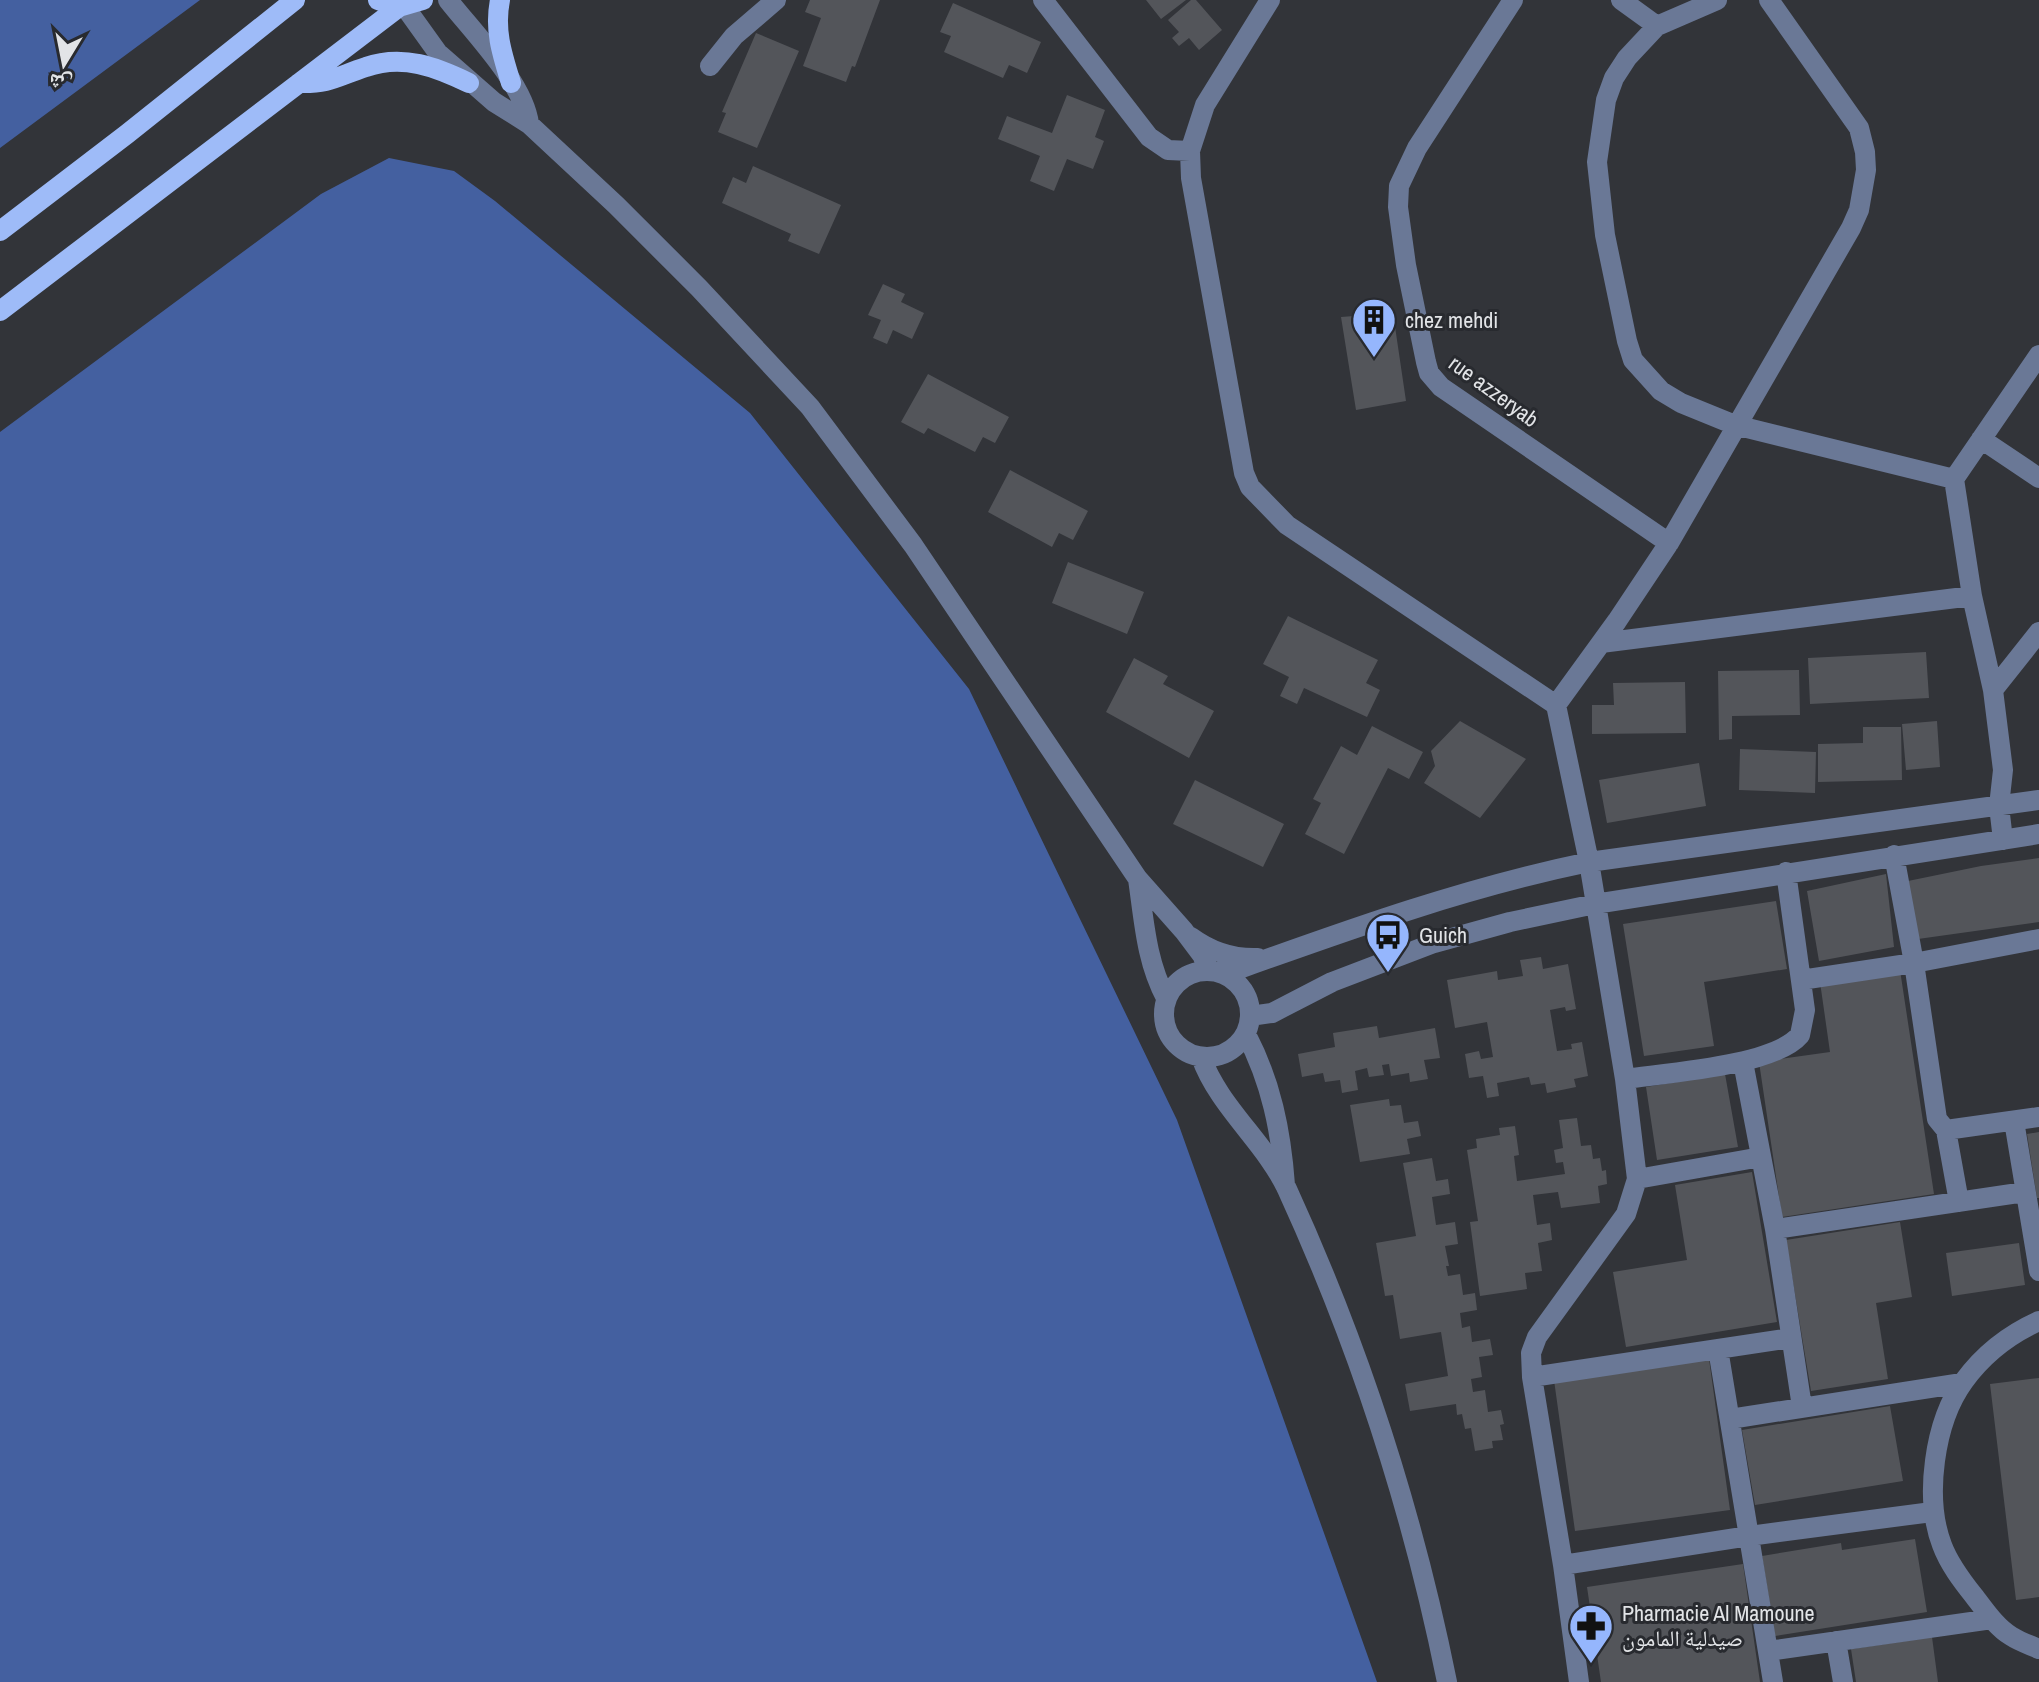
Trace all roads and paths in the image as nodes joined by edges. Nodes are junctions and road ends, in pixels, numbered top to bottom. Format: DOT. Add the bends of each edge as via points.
graph roads {
  1 [pos="295,0"];
  2 [pos="378,0"];
  3 [pos="448,0"];
  4 [pos="500,0"];
  5 [pos="776,0"];
  6 [pos="1043,0"];
  7 [pos="1513,0"];
  8 [pos="1621,0"];
  9 [pos="1717,0"];
  10 [pos="1769,0"];
  11 [pos="409,4"];
  12 [pos="1262,4"];
  13 [pos="1657,26"];
  14 [pos="710,66"];
  15 [pos="299,83"];
  16 [pos="469,83"];
  17 [pos="511,83"];
  18 [pos="529,124"];
  19 [pos="1190,151"];
  20 [pos="0,231"];
  21 [pos="0,311"];
  22 [pos="2039,355"];
  23 [pos="1735,425"];
  24 [pos="1981,439"];
  25 [pos="2039,478"];
  26 [pos="1954,479"];
  27 [pos="1669,543"];
  28 [pos="1972,596"];
  29 [pos="2039,632"];
  30 [pos="1601,643"];
  31 [pos="1993,690"];
  32 [pos="1556,705"];
  33 [pos="2039,800"];
  34 [pos="1999,806"];
  35 [pos="2039,834"];
  36 [pos="2003,840"];
  37 [pos="1894,855"];
  38 [pos="1589,862"];
  39 [pos="1786,872"];
  40 [pos="1138,879"];
  41 [pos="1595,904"];
  42 [pos="1184,931"];
  43 [pos="2039,939"];
  44 [pos="1270,958"];
  45 [pos="1914,963"];
  46 [pos="1217,972"];
  47 [pos="1801,980"];
  48 [pos="1166,998"];
  49 [pos="1248,1025"];
  50 [pos="1201,1057"];
  51 [pos="1743,1062"];
  52 [pos="1625,1079"];
  53 [pos="2039,1117"];
  54 [pos="2014,1121"];
  55 [pos="1946,1130"];
  56 [pos="1761,1157"];
  57 [pos="1637,1179"];
  58 [pos="1285,1185"];
  59 [pos="2025,1192"];
  60 [pos="1959,1202"];
  61 [pos="1775,1229"];
  62 [pos="2039,1271"];
  63 [pos="2039,1321"];
  64 [pos="1791,1338"];
  65 [pos="1718,1349"];
  66 [pos="1532,1377"];
  67 [pos="1962,1383"];
  68 [pos="1802,1407"];
  69 [pos="1730,1419"];
  70 [pos="1932,1512"];
  71 [pos="1749,1536"];
  72 [pos="1563,1565"];
  73 [pos="1992,1619"];
  74 [pos="1836,1641"];
  75 [pos="2039,1649"];
  76 [pos="1768,1651"];
  77 [pos="1447,1682"];
  78 [pos="1579,1682"];
  79 [pos="1773,1682"];
  80 [pos="1843,1682"];
  1 -- 20 [label="main road"];
  2 -- 11 [label="main road"];
  3 -- 17 [label="street"];
  4 -- 17 [label="main road" via="496,20"];
  5 -- 14 [label="street" via="734,36"];
  6 -- 19 [label="street" via="1149,137 1168,150"];
  7 -- 27 [label="street, rue azzeryab" via="1417,148 1399,186 1406,265 1429,373 1441,387"];
  8 -- 13 [label="street"];
  9 -- 13 [label="street"];
  10 -- 23 [label="street" via="1859,128 1866,170 1851,228"];
  11 -- 15 [label="main road"];
  11 -- 16 [label="street" via="438,53"];
  12 -- 19 [label="street" via="1205,105"];
  13 -- 23 [label="street" via="1627,58 1606,100 1597,162 1605,235 1633,360 1661,391"];
  15 -- 16 [label="main road" via="322,83 397,61 425,64"];
  15 -- 21 [label="main road"];
  16 -- 18 [label="street"];
  17 -- 18 [label="street"];
  18 -- 40 [label="street" via="678,267 810,407 913,545"];
  19 -- 32 [label="street" via="1250,487 1287,525"];
  22 -- 24 [label="street"];
  23 -- 26 [label="street"];
  23 -- 27 [label="street"];
  24 -- 25 [label="street"];
  24 -- 26 [label="street"];
  26 -- 28 [label="street"];
  27 -- 30 [label="street"];
  28 -- 30 [label="street"];
  28 -- 31 [label="street"];
  29 -- 31 [label="street"];
  30 -- 32 [label="street"];
  31 -- 34 [label="street" via="2003,770"];
  32 -- 38 [label="street"];
  33 -- 34 [label="street"];
  34 -- 36 [label="street"];
  34 -- 38 [label="street"];
  35 -- 36 [label="street"];
  36 -- 37 [label="street"];
  37 -- 39 [label="street"];
  37 -- 45 [label="street"];
  38 -- 41 [label="street"];
  38 -- 44 [label="street" via="1438,899"];
  39 -- 41 [label="street"];
  39 -- 47 [label="street"];
  40 -- 42 [label="street"];
  40 -- 48 [label="street" via="1150,959"];
  41 -- 49 [label="street" via="1434,943 1332,982"];
  41 -- 52 [label="street"];
  42 -- 44 [label="street" via="1223,953"];
  42 -- 46 [label="street"];
  43 -- 45 [label="street"];
  44 -- 46 [label="street"];
  45 -- 47 [label="street"];
  45 -- 55 [label="street" via="1937,1119"];
  46 -- 48 [label="street" via="1198,971 1178,981"];
  46 -- 49 [label="street" via="1247,996"];
  47 -- 51 [label="street" via="1805,1010 1800,1035 1782,1048"];
  48 -- 50 [label="street" via="1170,1035"];
  49 -- 50 [label="street" via="1230,1050"];
  49 -- 58 [label="street" via="1278,1119"];
  50 -- 58 [label="street" via="1220,1094"];
  51 -- 52 [label="street"];
  51 -- 56 [label="street"];
  52 -- 57 [label="street"];
  53 -- 54 [label="street"];
  54 -- 55 [label="street"];
  54 -- 59 [label="street"];
  55 -- 60 [label="street"];
  56 -- 57 [label="street"];
  56 -- 61 [label="street"];
  57 -- 66 [label="street" via="1626,1214 1537,1337"];
  58 -- 77 [label="street" via="1361,1372 1410,1526"];
  59 -- 60 [label="street"];
  59 -- 62 [label="street"];
  60 -- 61 [label="street"];
  61 -- 64 [label="street"];
  63 -- 67 [label="street" via="1998,1345"];
  64 -- 65 [label="street"];
  64 -- 68 [label="street"];
  65 -- 66 [label="street"];
  65 -- 69 [label="street"];
  66 -- 72 [label="street"];
  67 -- 68 [label="street"];
  67 -- 70 [label="street" via="1932,1466"];
  68 -- 69 [label="street"];
  69 -- 71 [label="street"];
  70 -- 71 [label="street"];
  70 -- 73 [label="street" via="1959,1577"];
  71 -- 72 [label="street"];
  71 -- 76 [label="street"];
  72 -- 78 [label="street"];
  73 -- 74 [label="street"];
  73 -- 75 [label="street" via="2010,1636"];
  74 -- 76 [label="street"];
  74 -- 80 [label="street"];
  76 -- 79 [label="street"];
}
